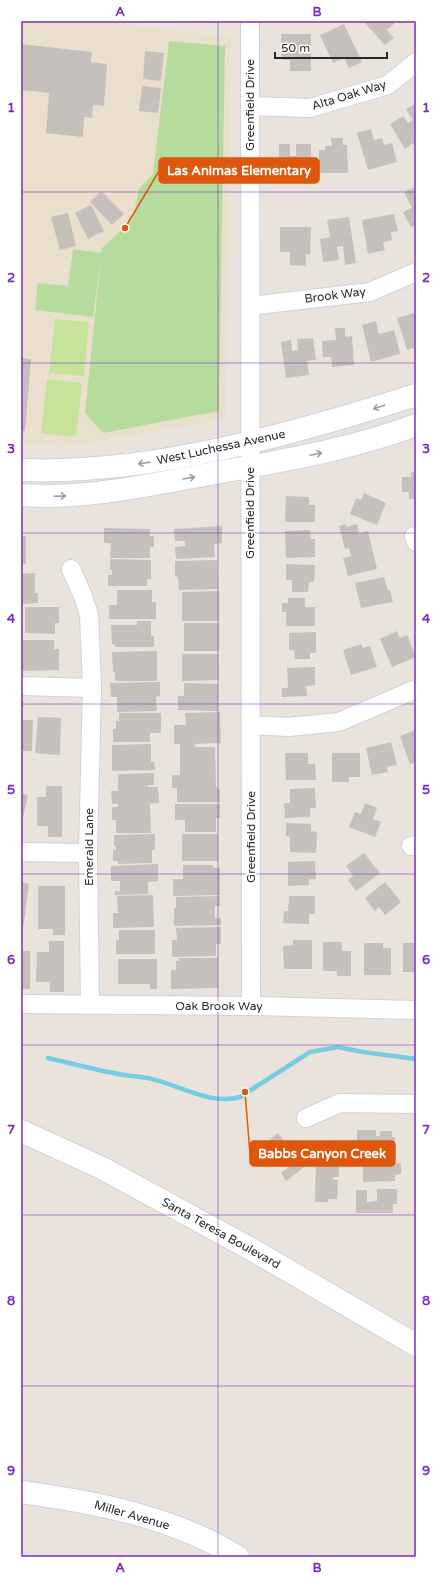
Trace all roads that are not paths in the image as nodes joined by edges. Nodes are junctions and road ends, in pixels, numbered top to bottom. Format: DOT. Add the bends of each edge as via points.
graph roads {
  1 [pos="245,22"];
  2 [pos="416,62"];
  3 [pos="250,106"];
  4 [pos="416,272"];
  5 [pos="250,306"];
  6 [pos="416,395"];
  7 [pos="416,425"];
  8 [pos="250,442"];
  9 [pos="250,466"];
  10 [pos="21,470"];
  11 [pos="21,495"];
  12 [pos="71,568"];
  13 [pos="21,686"];
  14 [pos="92,688"];
  15 [pos="416,689"];
  16 [pos="250,725"];
  17 [pos="21,852"];
  18 [pos="88,853"];
  19 [pos="21,1004"];
  20 [pos="90,1005"];
  21 [pos="251,1006"];
  22 [pos="416,1010"];
  23 [pos="416,1104"];
  24 [pos="306,1118"];
  25 [pos="21,1131"];
  26 [pos="416,1345"];
  27 [pos="21,1492"];
  28 [pos="238,1557"];
  1 -- 3 [label="street, Greenfield Drive"];
  2 -- 3 [label="street, Alta Oak Way" via="388,85 310,108"];
  3 -- 5 [label="street, Greenfield Drive"];
  4 -- 5 [label="street, Brook Way" via="370,292"];
  5 -- 8 [label="street, Greenfield Drive"];
  6 -- 8 [label="street, West Luchessa Avenue, one-way" via="335,421"];
  9 -- 7 [label="street, West Luchessa Avenue, one-way" via="319,454"];
  8 -- 9 [label="street, Greenfield Drive"];
  8 -- 10 [label="street, West Luchessa Avenue, one-way" via="142,463 50,471"];
  11 -- 9 [label="street, West Luchessa Avenue, one-way" via="79,495"];
  9 -- 16 [label="street, Greenfield Drive"];
  12 -- 14 [label="street, Emerald Lane" via="89,615"];
  13 -- 14 [label="street"];
  14 -- 18 [label="street, Emerald Lane"];
  15 -- 16 [label="street" via="339,722 288,727"];
  16 -- 21 [label="street, Greenfield Drive"];
  17 -- 18 [label="street"];
  18 -- 20 [label="street, Emerald Lane"];
  19 -- 20 [label="street, Oak Brook Way"];
  20 -- 21 [label="street, Oak Brook Way"];
  21 -- 22 [label="street, Oak Brook Way"];
  23 -- 24 [label="street" via="340,1103"];
  25 -- 26 [label="street, Santa Teresa Boulevard" via="102,1168 251,1249"];
  27 -- 28 [label="street, Miller Avenue" via="75,1499 154,1520 215,1542"];
}
